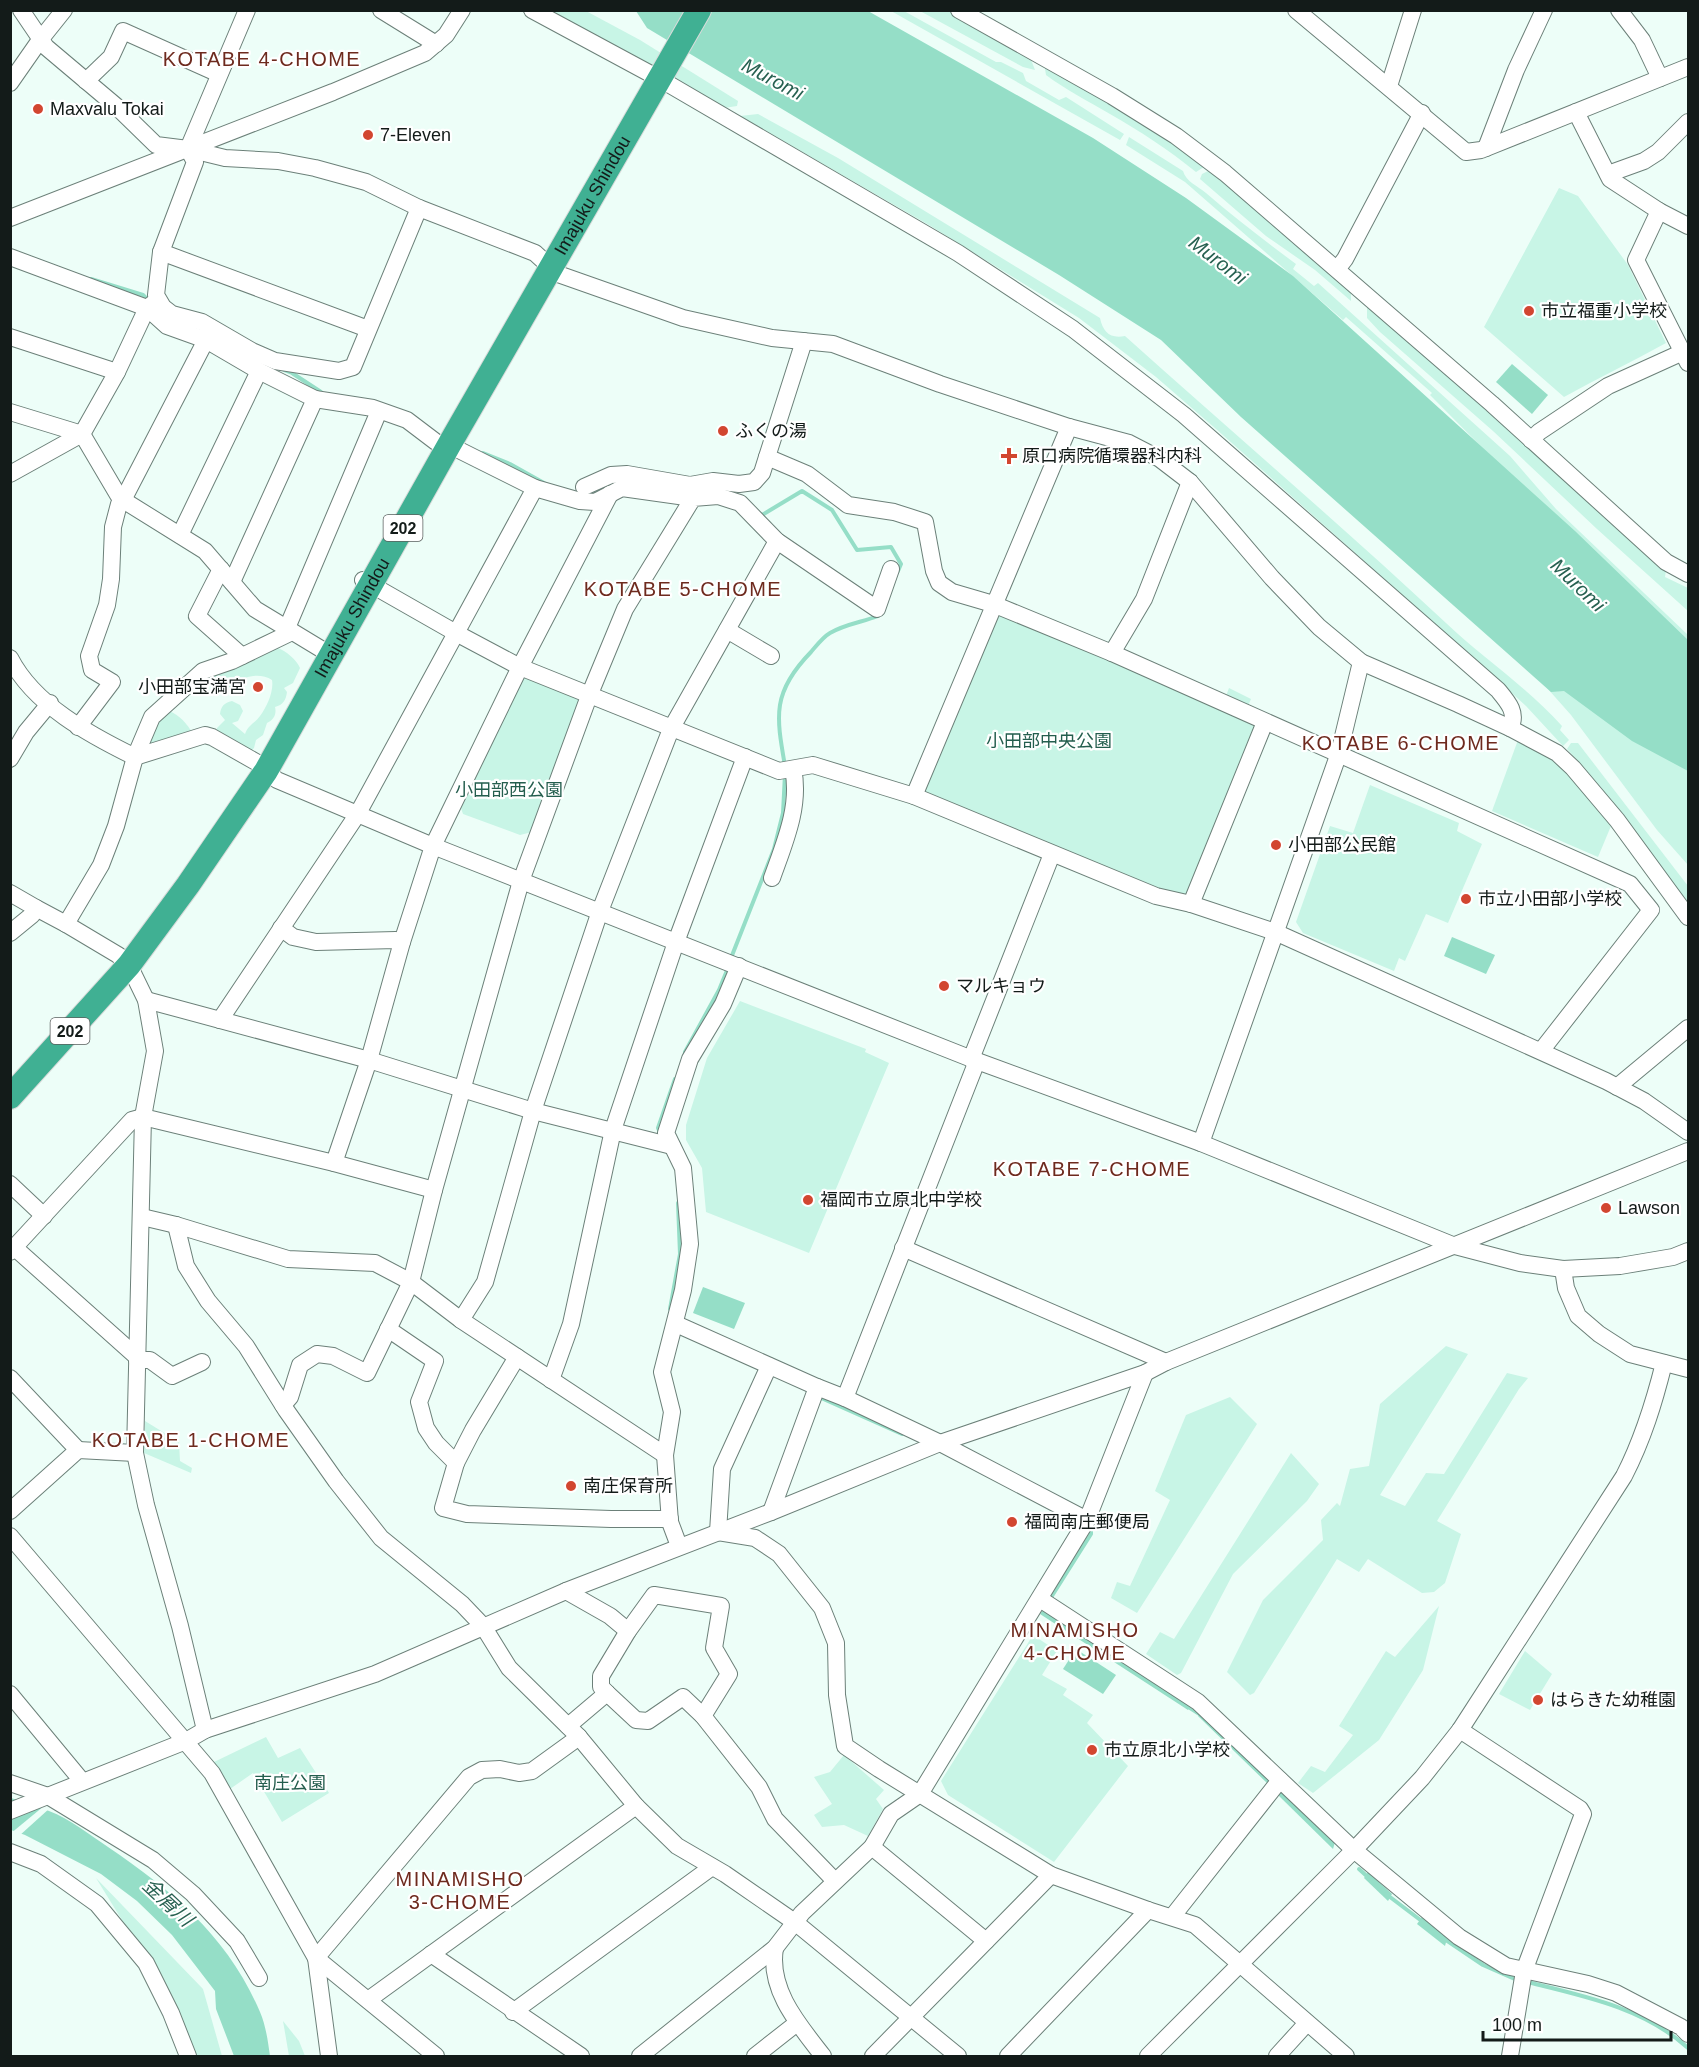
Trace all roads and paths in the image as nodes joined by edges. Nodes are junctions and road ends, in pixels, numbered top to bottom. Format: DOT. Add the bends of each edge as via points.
graph roads {
  1 [pos="21,10"];
  2 [pos="64,10"];
  3 [pos="381,10"];
  4 [pos="462,10"];
  5 [pos="532,10"];
  6 [pos="682,10"];
  7 [pos="699,10"];
  8 [pos="959,10"];
  9 [pos="1296,10"];
  10 [pos="1413,10"];
  11 [pos="1544,10"];
  12 [pos="1619,10"];
  13 [pos="244,12"];
  14 [pos="40,40"];
  15 [pos="436,44"];
  16 [pos="1689,67"];
  17 [pos="219,74"];
  18 [pos="653,76"];
  19 [pos="1660,78"];
  20 [pos="86,81"];
  21 [pos="10,82"];
  22 [pos="1389,86"];
  23 [pos="1579,111"];
  24 [pos="1422,113"];
  25 [pos="1689,122"];
  26 [pos="1486,148"];
  27 [pos="188,149"];
  28 [pos="1608,174"];
  29 [pos="419,208"];
  30 [pos="1659,211"];
  31 [pos="10,218"];
  32 [pos="1689,226"];
  33 [pos="161,252"];
  34 [pos="10,258"];
  35 [pos="547,264"];
  36 [pos="1338,268"];
  37 [pos="153,304"];
  38 [pos="169,320"];
  39 [pos="368,329"];
  40 [pos="10,337"];
  41 [pos="206,340"];
  42 [pos="804,341"];
  43 [pos="1686,358"];
  44 [pos="259,371"];
  45 [pos="117,372"];
  46 [pos="315,399"];
  47 [pos="379,411"];
  48 [pos="10,412"];
  49 [pos="1069,427"];
  50 [pos="82,434"];
  51 [pos="1531,440"];
  52 [pos="443,444"];
  53 [pos="767,457"];
  54 [pos="10,474"];
  55 [pos="1190,482"];
  56 [pos="584,487"];
  57 [pos="535,488"];
  58 [pos="610,494"];
  59 [pos="693,498"];
  60 [pos="123,500"];
  61 [pos="180,535"];
  62 [pos="777,541"];
  63 [pos="221,569"];
  64 [pos="891,569"];
  65 [pos="1689,574"];
  66 [pos="232,582"];
  67 [pos="367,582"];
  68 [pos="993,604"];
  69 [pos="289,630"];
  70 [pos="727,630"];
  71 [pos="456,633"];
  72 [pos="321,649"];
  73 [pos="1112,653"];
  74 [pos="242,656"];
  75 [pos="771,656"];
  76 [pos="10,658"];
  77 [pos="1361,662"];
  78 [pos="520,667"];
  79 [pos="589,696"];
  80 [pos="50,704"];
  81 [pos="1265,722"];
  82 [pos="78,727"];
  83 [pos="1510,728"];
  84 [pos="671,729"];
  85 [pos="1339,753"];
  86 [pos="745,757"];
  87 [pos="135,758"];
  88 [pos="10,759"];
  89 [pos="261,766"];
  90 [pos="786,770"];
  91 [pos="914,796"];
  92 [pos="357,815"];
  93 [pos="433,846"];
  94 [pos="1052,854"];
  95 [pos="772,878"];
  96 [pos="521,880"];
  97 [pos="10,893"];
  98 [pos="1191,904"];
  99 [pos="36,908"];
  100 [pos="600,911"];
  101 [pos="1689,917"];
  102 [pos="66,924"];
  103 [pos="281,928"];
  104 [pos="1275,932"];
  105 [pos="10,933"];
  106 [pos="402,942"];
  107 [pos="676,942"];
  108 [pos="124,960"];
  109 [pos="732,963"];
  110 [pos="146,1000"];
  111 [pos="220,1020"];
  112 [pos="1689,1028"];
  113 [pos="1541,1051"];
  114 [pos="369,1060"];
  115 [pos="974,1060"];
  116 [pos="10,1077"];
  117 [pos="1617,1087"];
  118 [pos="462,1089"];
  119 [pos="10,1096"];
  120 [pos="533,1111"];
  121 [pos="143,1117"];
  122 [pos="613,1130"];
  123 [pos="1689,1132"];
  124 [pos="1201,1143"];
  125 [pos="672,1146"];
  126 [pos="1689,1151"];
  127 [pos="334,1163"];
  128 [pos="10,1184"];
  129 [pos="434,1190"];
  130 [pos="44,1216"];
  131 [pos="142,1217"];
  132 [pos="176,1225"];
  133 [pos="1455,1245"];
  134 [pos="903,1248"];
  135 [pos="13,1250"];
  136 [pos="1689,1251"];
  137 [pos="1563,1269"];
  138 [pos="411,1282"];
  139 [pos="461,1320"];
  140 [pos="388,1329"];
  141 [pos="674,1329"];
  142 [pos="517,1357"];
  143 [pos="137,1359"];
  144 [pos="202,1362"];
  145 [pos="1166,1362"];
  146 [pos="1664,1363"];
  147 [pos="1689,1369"];
  148 [pos="767,1371"];
  149 [pos="1145,1372"];
  150 [pos="10,1378"];
  151 [pos="551,1380"];
  152 [pos="815,1393"];
  153 [pos="845,1398"];
  154 [pos="283,1405"];
  155 [pos="940,1443"];
  156 [pos="78,1450"];
  157 [pos="135,1453"];
  158 [pos="665,1455"];
  159 [pos="456,1463"];
  160 [pos="10,1511"];
  161 [pos="771,1512"];
  162 [pos="670,1519"];
  163 [pos="1084,1526"];
  164 [pos="718,1532"];
  165 [pos="10,1536"];
  166 [pos="679,1546"];
  167 [pos="566,1591"];
  168 [pos="1040,1599"];
  169 [pos="483,1626"];
  170 [pos="628,1631"];
  171 [pos="607,1693"];
  172 [pos="10,1694"];
  173 [pos="703,1716"];
  174 [pos="206,1730"];
  175 [pos="1460,1730"];
  176 [pos="573,1732"];
  177 [pos="186,1741"];
  178 [pos="82,1781"];
  179 [pos="10,1783"];
  180 [pos="1275,1787"];
  181 [pos="920,1794"];
  182 [pos="48,1796"];
  183 [pos="636,1806"];
  184 [pos="10,1811"];
  185 [pos="872,1847"];
  186 [pos="10,1852"];
  187 [pos="1348,1856"];
  188 [pos="712,1867"];
  189 [pos="1051,1875"];
  190 [pos="835,1881"];
  191 [pos="1148,1910"];
  192 [pos="1172,1917"];
  193 [pos="796,1923"];
  194 [pos="986,1941"];
  195 [pos="775,1948"];
  196 [pos="431,1954"];
  197 [pos="316,1958"];
  198 [pos="1238,1965"];
  199 [pos="1524,1971"];
  200 [pos="259,1978"];
  201 [pos="369,2000"];
  202 [pos="513,2012"];
  203 [pos="911,2018"];
  204 [pos="797,2023"];
  205 [pos="1307,2023"];
  206 [pos="1689,2034"];
  207 [pos="188,2056"];
  208 [pos="329,2056"];
  209 [pos="436,2056"];
  210 [pos="581,2056"];
  211 [pos="640,2056"];
  212 [pos="755,2056"];
  213 [pos="823,2056"];
  214 [pos="873,2056"];
  215 [pos="958,2056"];
  216 [pos="1008,2056"];
  217 [pos="1148,2056"];
  218 [pos="1277,2056"];
  219 [pos="1346,2056"];
  220 [pos="1510,2056"];
  1 -- 14 [label="street"];
  2 -- 14 [label="street"];
  3 -- 15 [label="street"];
  4 -- 15 [label="street"];
  5 -- 18 [label="street"];
  6 -- 18 [label="highway, Imajuku Shindou / 202"];
  7 -- 18 [label="highway, Imajuku Shindou / 202"];
  8 -- 36 [label="street" via="1176,136"];
  9 -- 22 [label="street"];
  10 -- 22 [label="street"];
  11 -- 26 [label="street" via="1515,70"];
  12 -- 19 [label="street" via="1642,40"];
  13 -- 17 [label="street"];
  14 -- 20 [label="street"];
  14 -- 21 [label="street"];
  15 -- 27 [label="street" via="425,53 333,92"];
  16 -- 19 [label="street"];
  17 -- 20 [label="street" via="123,31 111,57"];
  17 -- 27 [label="street"];
  18 -- 35 [label="highway, Imajuku Shindou / 202"];
  18 -- 83 [label="street" via="958,253 1082,336 1184,415 1498,690 1511,706 1514,721"];
  19 -- 23 [label="street"];
  20 -- 27 [label="street" via="156,145"];
  22 -- 24 [label="street"];
  23 -- 26 [label="street"];
  23 -- 28 [label="street"];
  24 -- 26 [label="street" via="1466,152"];
  24 -- 36 [label="street"];
  25 -- 28 [label="street" via="1644,161"];
  27 -- 29 [label="street" via="225,158 278,160 315,168 366,182"];
  27 -- 31 [label="street"];
  27 -- 33 [label="street" via="195,162"];
  28 -- 30 [label="street"];
  29 -- 35 [label="street" via="535,253"];
  29 -- 39 [label="street"];
  30 -- 32 [label="street"];
  30 -- 43 [label="street" via="1636,260"];
  33 -- 37 [label="street"];
  33 -- 39 [label="street"];
  34 -- 37 [label="street"];
  35 -- 42 [label="street" via="558,274 683,318 772,338"];
  35 -- 52 [label="highway, Imajuku Shindou / 202"];
  36 -- 51 [label="street"];
  37 -- 38 [label="street" via="162,307"];
  37 -- 45 [label="street"];
  38 -- 39 [label="street" via="202,322 275,361 339,371 353,367"];
  38 -- 41 [label="street"];
  40 -- 45 [label="street"];
  41 -- 44 [label="street"];
  41 -- 60 [label="street"];
  42 -- 49 [label="street" via="833,344"];
  42 -- 53 [label="street"];
  43 -- 51 [label="street" via="1608,386"];
  44 -- 46 [label="street"];
  44 -- 61 [label="street"];
  45 -- 50 [label="street"];
  46 -- 47 [label="street"];
  46 -- 66 [label="street"];
  47 -- 52 [label="street" via="407,420"];
  47 -- 69 [label="street"];
  48 -- 50 [label="street"];
  49 -- 55 [label="street" via="1129,443 1160,459"];
  49 -- 68 [label="street"];
  50 -- 54 [label="street"];
  50 -- 60 [label="street"];
  51 -- 65 [label="street" via="1666,562"];
  52 -- 57 [label="street"];
  52 -- 67 [label="highway, Imajuku Shindou / 202"];
  53 -- 56 [label="street" via="754,482 690,485 627,474 611,475"];
  53 -- 68 [label="street" via="807,474 848,505 926,522 939,583 952,592"];
  55 -- 73 [label="street" via="1144,599"];
  55 -- 77 [label="street" via="1272,578 1319,627"];
  57 -- 58 [label="street" via="580,501 595,502"];
  57 -- 71 [label="street"];
  58 -- 59 [label="street" via="622,488"];
  58 -- 78 [label="street"];
  59 -- 62 [label="street" via="718,496 740,503"];
  59 -- 79 [label="street" via="625,609"];
  60 -- 61 [label="street"];
  60 -- 82 [label="street" via="113,527 107,605 89,656 92,670 112,682"];
  61 -- 63 [label="street" via="205,551"];
  62 -- 64 [label="street" via="877,609"];
  62 -- 70 [label="street"];
  63 -- 66 [label="street"];
  63 -- 74 [label="street" via="197,616"];
  66 -- 69 [label="street" via="255,609"];
  67 -- 71 [label="street"];
  67 -- 72 [label="highway, Imajuku Shindou / 202"];
  67 -- 89 [label="highway, Imajuku Shindou / 202"];
  68 -- 73 [label="street"];
  68 -- 91 [label="street"];
  69 -- 72 [label="street"];
  69 -- 74 [label="street"];
  70 -- 75 [label="street"];
  70 -- 84 [label="street"];
  71 -- 78 [label="street"];
  71 -- 92 [label="street"];
  72 -- 89 [label="highway, Imajuku Shindou / 202"];
  73 -- 81 [label="street"];
  74 -- 87 [label="street" via="202,671 152,717"];
  76 -- 80 [label="street" via="20,677"];
  77 -- 83 [label="street"];
  77 -- 85 [label="street"];
  78 -- 79 [label="street"];
  78 -- 93 [label="street"];
  79 -- 84 [label="street"];
  79 -- 96 [label="street"];
  80 -- 82 [label="street"];
  80 -- 88 [label="street"];
  81 -- 85 [label="street"];
  81 -- 98 [label="street"];
  82 -- 87 [label="street"];
  83 -- 101 [label="street" via="1557,753 1573,768"];
  84 -- 86 [label="street"];
  84 -- 100 [label="street"];
  85 -- 104 [label="street"];
  85 -- 113 [label="street" via="1630,884 1651,910"];
  86 -- 90 [label="street"];
  86 -- 107 [label="street"];
  87 -- 89 [label="street" via="205,735"];
  87 -- 102 [label="street" via="101,865"];
  89 -- 92 [label="street" via="277,780"];
  89 -- 108 [label="highway, Imajuku Shindou / 202" via="178,878"];
  90 -- 91 [label="street" via="813,765"];
  90 -- 95 [label="street" via="797,786 782,855"];
  91 -- 94 [label="street"];
  92 -- 93 [label="street"];
  92 -- 103 [label="street"];
  93 -- 96 [label="street"];
  93 -- 106 [label="street"];
  94 -- 98 [label="street" via="1156,896"];
  94 -- 115 [label="street"];
  96 -- 100 [label="street"];
  96 -- 118 [label="street"];
  97 -- 99 [label="street"];
  98 -- 104 [label="street"];
  99 -- 102 [label="street"];
  99 -- 105 [label="street"];
  100 -- 107 [label="street"];
  100 -- 120 [label="street"];
  102 -- 108 [label="street"];
  103 -- 106 [label="street" via="293,937 316,942"];
  103 -- 111 [label="street"];
  104 -- 113 [label="street"];
  104 -- 124 [label="street"];
  106 -- 114 [label="street"];
  107 -- 109 [label="street"];
  107 -- 122 [label="street"];
  108 -- 110 [label="street"];
  108 -- 116 [label="highway, Imajuku Shindou / 202"];
  108 -- 119 [label="highway, Imajuku Shindou / 202"];
  109 -- 115 [label="street"];
  109 -- 125 [label="street" via="723,1004 690,1059 666,1133"];
  110 -- 111 [label="street"];
  110 -- 121 [label="street" via="155,1051"];
  111 -- 114 [label="street"];
  112 -- 117 [label="street"];
  113 -- 117 [label="street"];
  114 -- 118 [label="street"];
  114 -- 127 [label="street"];
  115 -- 124 [label="street"];
  115 -- 134 [label="street"];
  117 -- 123 [label="street"];
  118 -- 120 [label="street"];
  118 -- 129 [label="street"];
  120 -- 122 [label="street"];
  120 -- 139 [label="street" via="485,1282"];
  121 -- 127 [label="street"];
  121 -- 130 [label="street" via="132,1120"];
  121 -- 131 [label="street"];
  122 -- 125 [label="street"];
  122 -- 151 [label="street" via="571,1324"];
  124 -- 133 [label="street"];
  125 -- 141 [label="street" via="683,1168 690,1244"];
  126 -- 133 [label="street"];
  127 -- 129 [label="street"];
  128 -- 130 [label="street"];
  129 -- 138 [label="street"];
  130 -- 135 [label="street"];
  131 -- 132 [label="street"];
  131 -- 143 [label="street"];
  132 -- 138 [label="street" via="288,1259 375,1263"];
  132 -- 154 [label="street" via="186,1266 208,1301 246,1346"];
  133 -- 137 [label="street" via="1520,1263"];
  133 -- 145 [label="street"];
  134 -- 145 [label="street"];
  134 -- 153 [label="street"];
  135 -- 143 [label="street"];
  136 -- 137 [label="street" via="1620,1266"];
  137 -- 146 [label="street" via="1578,1316 1630,1354"];
  138 -- 139 [label="street"];
  138 -- 140 [label="street"];
  139 -- 142 [label="street"];
  140 -- 154 [label="street" via="368,1373 333,1356 318,1354 300,1365 290,1397"];
  140 -- 159 [label="street" via="435,1361 419,1402 426,1428"];
  141 -- 148 [label="street"];
  141 -- 158 [label="street" via="662,1372 672,1412"];
  142 -- 151 [label="street"];
  142 -- 159 [label="street"];
  143 -- 144 [label="street" via="150,1360 172,1376"];
  143 -- 157 [label="street"];
  145 -- 149 [label="street"];
  146 -- 147 [label="street"];
  146 -- 175 [label="street" via="1639,1446 1624,1476"];
  148 -- 152 [label="street"];
  148 -- 164 [label="street" via="722,1469"];
  149 -- 155 [label="street"];
  149 -- 163 [label="street"];
  150 -- 156 [label="street"];
  151 -- 158 [label="street"];
  152 -- 153 [label="street"];
  152 -- 161 [label="street"];
  153 -- 155 [label="street"];
  154 -- 169 [label="street" via="381,1538"];
  155 -- 161 [label="street"];
  155 -- 163 [label="street"];
  156 -- 157 [label="street"];
  156 -- 160 [label="street"];
  157 -- 174 [label="street"];
  158 -- 162 [label="street"];
  159 -- 162 [label="street" via="443,1508 466,1514"];
  161 -- 164 [label="street"];
  162 -- 166 [label="street"];
  163 -- 168 [label="street"];
  164 -- 166 [label="street"];
  164 -- 181 [label="street" via="755,1538 779,1554 822,1608 836,1643 837,1695 845,1746"];
  165 -- 177 [label="street"];
  166 -- 167 [label="street"];
  167 -- 169 [label="street"];
  167 -- 170 [label="street"];
  168 -- 180 [label="street" via="1198,1702"];
  168 -- 181 [label="street"];
  169 -- 174 [label="street" via="375,1674"];
  169 -- 176 [label="street" via="509,1668"];
  170 -- 171 [label="street" via="601,1676 601,1687"];
  170 -- 173 [label="street" via="654,1595 721,1606 714,1648 729,1674"];
  171 -- 173 [label="street" via="636,1720 648,1721 683,1696"];
  171 -- 176 [label="street"];
  172 -- 178 [label="street"];
  173 -- 190 [label="street" via="759,1787 775,1819"];
  174 -- 177 [label="street"];
  175 -- 187 [label="street" via="1416,1785"];
  175 -- 199 [label="street" via="1583,1814"];
  176 -- 183 [label="street"];
  176 -- 197 [label="street" via="532,1771 482,1770 469,1778"];
  177 -- 178 [label="street"];
  177 -- 197 [label="street" via="212,1773"];
  178 -- 182 [label="street"];
  179 -- 182 [label="street"];
  180 -- 187 [label="street"];
  180 -- 192 [label="street"];
  181 -- 185 [label="street" via="891,1814"];
  181 -- 189 [label="street"];
  182 -- 184 [label="street"];
  182 -- 200 [label="street" via="169,1873 237,1941"];
  183 -- 188 [label="street" via="677,1846"];
  183 -- 196 [label="street"];
  185 -- 190 [label="street"];
  185 -- 194 [label="street"];
  186 -- 207 [label="street" via="41,1864 97,1904 146,1963"];
  187 -- 198 [label="street"];
  187 -- 199 [label="street" via="1459,1937 1506,1966"];
  188 -- 193 [label="street"];
  188 -- 202 [label="street"];
  189 -- 191 [label="street"];
  189 -- 194 [label="street"];
  190 -- 193 [label="street"];
  191 -- 192 [label="street"];
  191 -- 216 [label="street"];
  192 -- 198 [label="street" via="1195,1925"];
  193 -- 195 [label="street"];
  193 -- 203 [label="street"];
  194 -- 203 [label="street"];
  195 -- 204 [label="street" via="773,1962 783,2000"];
  195 -- 211 [label="street"];
  196 -- 201 [label="street"];
  196 -- 202 [label="street"];
  197 -- 201 [label="street"];
  197 -- 208 [label="street"];
  198 -- 205 [label="street"];
  198 -- 217 [label="street"];
  199 -- 206 [label="street" via="1616,1994"];
  199 -- 220 [label="street"];
  201 -- 209 [label="street"];
  202 -- 210 [label="street"];
  203 -- 214 [label="street"];
  203 -- 215 [label="street"];
  204 -- 212 [label="street"];
  204 -- 213 [label="street"];
  205 -- 218 [label="street"];
  205 -- 219 [label="street"];
}
